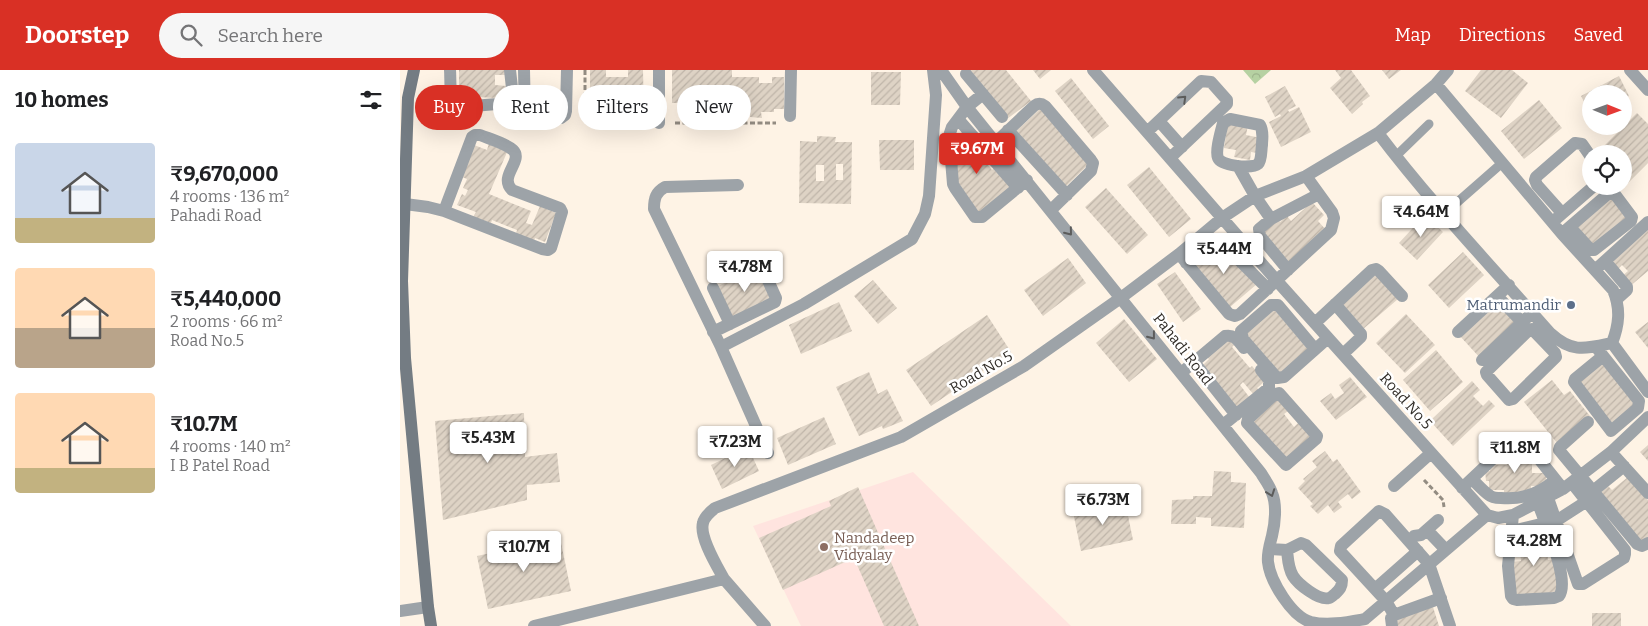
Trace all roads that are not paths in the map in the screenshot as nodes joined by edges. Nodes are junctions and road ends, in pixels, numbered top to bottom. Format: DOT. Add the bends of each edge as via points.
graph roads {
  1 [pos="414,70"];
  2 [pos="450,70"];
  3 [pos="510,70"];
  4 [pos="524,70"];
  5 [pos="567,70"];
  6 [pos="659,70"];
  7 [pos="791,70"];
  8 [pos="933,70"];
  9 [pos="942,70"];
  10 [pos="1093,70"];
  11 [pos="1448,70"];
  12 [pos="1630,70"];
  13 [pos="966,74"];
  14 [pos="1436,84"];
  15 [pos="659,85"];
  16 [pos="1648,90"];
  17 [pos="983,94"];
  18 [pos="404,98"];
  19 [pos="968,107"];
  20 [pos="790,116"];
  21 [pos="1002,118"];
  22 [pos="958,119"];
  23 [pos="1159,121"];
  24 [pos="1429,124"];
  25 [pos="1008,130"];
  26 [pos="1147,132"];
  27 [pos="1378,133"];
  28 [pos="991,143"];
  29 [pos="1583,145"];
  30 [pos="1182,147"];
  31 [pos="1396,156"];
  32 [pos="1170,158"];
  33 [pos="1502,163"];
  34 [pos="1238,166"];
  35 [pos="1306,176"];
  36 [pos="1022,184"];
  37 [pos="738,185"];
  38 [pos="1319,194"];
  39 [pos="1537,194"];
  40 [pos="1067,195"];
  41 [pos="1584,195"];
  42 [pos="1256,196"];
  43 [pos="405,204"];
  44 [pos="1051,210"];
  45 [pos="444,211"];
  46 [pos="1445,213"];
  47 [pos="1222,218"];
  48 [pos="1557,218"];
  49 [pos="1271,219"];
  50 [pos="1648,222"];
  51 [pos="1566,230"];
  52 [pos="402,240"];
  53 [pos="1244,243"];
  54 [pos="1233,253"];
  55 [pos="1183,259"];
  56 [pos="1605,261"];
  57 [pos="761,265"];
  58 [pos="1288,270"];
  59 [pos="1595,270"];
  60 [pos="401,281"];
  61 [pos="1273,285"];
  62 [pos="1508,285"];
  63 [pos="713,288"];
  64 [pos="1402,296"];
  65 [pos="1497,296"];
  66 [pos="1122,298"];
  67 [pos="1617,299"];
  68 [pos="1335,304"];
  69 [pos="1532,312"];
  70 [pos="1312,319"];
  71 [pos="1522,322"];
  72 [pos="730,324"];
  73 [pos="1296,326"];
  74 [pos="1539,328"];
  75 [pos="713,332"];
  76 [pos="1458,332"];
  77 [pos="1328,338"];
  78 [pos="1612,344"];
  79 [pos="1556,346"];
  80 [pos="721,348"];
  81 [pos="1315,349"];
  82 [pos="1599,351"];
  83 [pos="1343,354"];
  84 [pos="402,358"];
  85 [pos="1482,360"];
  86 [pos="1194,362"];
  87 [pos="1181,373"];
  88 [pos="1648,392"];
  89 [pos="1236,415"];
  90 [pos="1648,417"];
  91 [pos="1588,422"];
  92 [pos="1223,425"];
  93 [pos="1611,430"];
  94 [pos="1255,432"];
  95 [pos="1239,446"];
  96 [pos="1616,447"];
  97 [pos="768,453"];
  98 [pos="1431,453"];
  99 [pos="1278,457"];
  100 [pos="1596,464"];
  101 [pos="1624,466"];
  102 [pos="1261,473"];
  103 [pos="1472,479"];
  104 [pos="1608,479"];
  105 [pos="1568,482"];
  106 [pos="1394,486"];
  107 [pos="1462,488"];
  108 [pos="1648,493"];
  109 [pos="1590,496"];
  110 [pos="1543,500"];
  111 [pos="1519,512"];
  112 [pos="1487,516"];
  113 [pos="1438,520"];
  114 [pos="1551,522"];
  115 [pos="1528,527"];
  116 [pos="1427,530"];
  117 [pos="1512,531"];
  118 [pos="1414,536"];
  119 [pos="1648,543"];
  120 [pos="1268,548"];
  121 [pos="1287,550"];
  122 [pos="1446,550"];
  123 [pos="1418,551"];
  124 [pos="1429,564"];
  125 [pos="724,579"];
  126 [pos="1375,589"];
  127 [pos="1441,598"];
  128 [pos="1386,601"];
  129 [pos="428,607"];
  130 [pos="400,611"];
  131 [pos="1393,621"];
  132 [pos="1366,623"];
  133 [pos="431,626"];
  134 [pos="534,626"];
  135 [pos="765,626"];
  136 [pos="1450,626"];
  1 -- 18 [label="street"];
  2 -- 3 [label="street" via="452,94 460,107 511,103"];
  4 -- 5 [label="street" via="526,116 561,118 566,111"];
  6 -- 15 [label="street"];
  7 -- 20 [label="street"];
  8 -- 80 [label="street" via="936,95 929,196 926,214 912,239 804,304"];
  9 -- 19 [label="street, Pahadi Road"];
  10 -- 26 [label="street, Road No.5"];
  11 -- 14 [label="street, Road No.5"];
  12 -- 16 [label="street"];
  13 -- 17 [label="street"];
  14 -- 27 [label="street, Road No.5"];
  14 -- 33 [label="street"];
  17 -- 19 [label="street"];
  17 -- 21 [label="street"];
  18 -- 43 [label="street"];
  19 -- 22 [label="street"];
  19 -- 28 [label="street, Pahadi Road"];
  22 -- 28 [label="street"];
  22 -- 36 [label="street" via="949,136 952,179 975,217 982,217"];
  23 -- 26 [label="street"];
  23 -- 30 [label="street"];
  23 -- 30 [label="street, one-way" via="1201,81 1211,82 1227,100 1227,104"];
  24 -- 31 [label="lane"];
  25 -- 28 [label="street"];
  25 -- 40 [label="street"];
  25 -- 40 [label="street" via="1037,104 1045,106 1093,163 1091,171"];
  26 -- 32 [label="street, Road No.5"];
  27 -- 31 [label="street"];
  27 -- 35 [label="street, Road No.5"];
  28 -- 36 [label="street, Pahadi Road"];
  29 -- 39 [label="street" via="1575,143 1536,177"];
  30 -- 32 [label="street"];
  31 -- 46 [label="street"];
  32 -- 47 [label="street, Road No.5"];
  33 -- 39 [label="street"];
  33 -- 46 [label="lane"];
  34 -- 34 [label="street" via="1218,160 1223,123 1230,119 1260,125 1262,130 1260,162 1251,167"];
  34 -- 42 [label="street"];
  35 -- 38 [label="street"];
  35 -- 42 [label="street, Road No.5"];
  36 -- 44 [label="street, Pahadi Road"];
  37 -- 75 [label="street" via="665,187 654,198 654,209"];
  38 -- 49 [label="street"];
  38 -- 58 [label="street" via="1332,212 1332,230"];
  39 -- 48 [label="street"];
  40 -- 44 [label="street"];
  41 -- 48 [label="street"];
  42 -- 47 [label="street, Road No.5"];
  42 -- 49 [label="street"];
  43 -- 45 [label="street"];
  43 -- 52 [label="street"];
  44 -- 66 [label="street, Pahadi Road, one-way"];
  45 -- 45 [label="street" via="548,250 562,212 560,208 512,190 507,181 516,153 480,135 472,137"];
  46 -- 62 [label="street"];
  47 -- 53 [label="street, Road No.5"];
  47 -- 55 [label="street, Road No.5"];
  48 -- 51 [label="street"];
  49 -- 58 [label="street" via="1260,229 1260,236"];
  50 -- 56 [label="street"];
  51 -- 51 [label="street" via="1611,192 1632,217 1594,250"];
  51 -- 59 [label="street"];
  52 -- 60 [label="street"];
  53 -- 54 [label="street"];
  53 -- 61 [label="street, Road No.5"];
  54 -- 55 [label="street" via="1221,240 1215,239"];
  54 -- 61 [label="street"];
  55 -- 61 [label="street" via="1229,314 1235,316"];
  55 -- 66 [label="street, Road No.5"];
  56 -- 59 [label="street"];
  56 -- 67 [label="street" via="1627,287"];
  57 -- 72 [label="street" via="775,302"];
  58 -- 61 [label="street"];
  59 -- 67 [label="street"];
  60 -- 84 [label="street"];
  61 -- 70 [label="street, Road No.5"];
  62 -- 65 [label="street"];
  62 -- 69 [label="street"];
  63 -- 72 [label="street"];
  64 -- 68 [label="street" via="1376,269"];
  65 -- 71 [label="street"];
  65 -- 76 [label="street"];
  66 -- 87 [label="street, Pahadi Road, one-way"];
  66 -- 125 [label="street, Road No.5" via="1024,366 901,437 715,508 703,522 702,531"];
  67 -- 78 [label="street" via="1619,311"];
  68 -- 70 [label="street"];
  68 -- 83 [label="street" via="1361,334"];
  69 -- 71 [label="street"];
  69 -- 74 [label="street"];
  70 -- 73 [label="street"];
  70 -- 77 [label="street, Road No.5"];
  71 -- 85 [label="street"];
  72 -- 75 [label="street"];
  73 -- 81 [label="street"];
  73 -- 81 [label="street" via="1275,304 1241,330 1241,335 1277,378 1284,377"];
  74 -- 79 [label="street"];
  74 -- 79 [label="street" via="1529,330 1486,370 1507,399 1513,399 1556,359"];
  75 -- 80 [label="street"];
  77 -- 81 [label="street"];
  77 -- 83 [label="street, Road No.5"];
  78 -- 82 [label="street"];
  78 -- 88 [label="street"];
  79 -- 82 [label="street"];
  80 -- 97 [label="street"];
  82 -- 93 [label="street" via="1574,382"];
  82 -- 93 [label="street" via="1640,404"];
  83 -- 98 [label="street, Road No.5"];
  84 -- 129 [label="street"];
  86 -- 87 [label="street"];
  86 -- 89 [label="street"];
  86 -- 89 [label="street" via="1230,335 1269,380 1269,388"];
  87 -- 92 [label="street, Pahadi Road"];
  89 -- 92 [label="street"];
  90 -- 96 [label="street"];
  91 -- 105 [label="street" via="1559,450"];
  92 -- 95 [label="street, Pahadi Road"];
  93 -- 96 [label="street"];
  94 -- 95 [label="street"];
  94 -- 99 [label="street"];
  94 -- 99 [label="street" via="1247,423 1248,419 1280,394 1317,438 1288,465"];
  95 -- 102 [label="street, Pahadi Road"];
  96 -- 100 [label="street"];
  96 -- 101 [label="street"];
  98 -- 106 [label="street"];
  98 -- 107 [label="street, Road No.5"];
  99 -- 102 [label="street"];
  100 -- 104 [label="street"];
  100 -- 105 [label="street"];
  101 -- 104 [label="street"];
  101 -- 108 [label="street"];
  102 -- 120 [label="street, Pahadi Road, one-way" via="1273,494 1273,534"];
  103 -- 105 [label="street" via="1488,495 1504,498 1520,498"];
  103 -- 105 [label="street" via="1518,438"];
  103 -- 107 [label="street"];
  104 -- 109 [label="street"];
  105 -- 109 [label="street"];
  105 -- 110 [label="street"];
  107 -- 112 [label="street, Road No.5"];
  109 -- 114 [label="street"];
  109 -- 114 [label="street" via="1625,550 1624,558 1578,584"];
  109 -- 119 [label="street" via="1637,544"];
  110 -- 111 [label="street"];
  110 -- 114 [label="street"];
  111 -- 112 [label="street" via="1498,518"];
  111 -- 115 [label="street"];
  111 -- 117 [label="street"];
  112 -- 122 [label="street"];
  113 -- 116 [label="street"];
  114 -- 115 [label="street"];
  114 -- 117 [label="street" via="1562,593 1554,598 1512,599 1508,566"];
  115 -- 117 [label="street"];
  116 -- 118 [label="street"];
  116 -- 122 [label="street"];
  120 -- 121 [label="street"];
  120 -- 132 [label="street, Pahadi Road" via="1268,563 1277,589 1293,610 1310,622"];
  121 -- 121 [label="street" via="1301,544 1306,546 1342,580 1341,588 1331,598 1313,594 1304,588 1289,568"];
  122 -- 124 [label="street"];
  123 -- 124 [label="street"];
  123 -- 126 [label="street"];
  123 -- 126 [label="street" via="1385,514 1376,512 1340,548"];
  124 -- 127 [label="street"];
  124 -- 128 [label="street"];
  125 -- 134 [label="street"];
  125 -- 135 [label="street, Road No.5"];
  126 -- 128 [label="street"];
  127 -- 131 [label="street"];
  127 -- 136 [label="street"];
  128 -- 131 [label="street"];
  128 -- 132 [label="street"];
  129 -- 130 [label="street"];
  129 -- 133 [label="street"];
}
